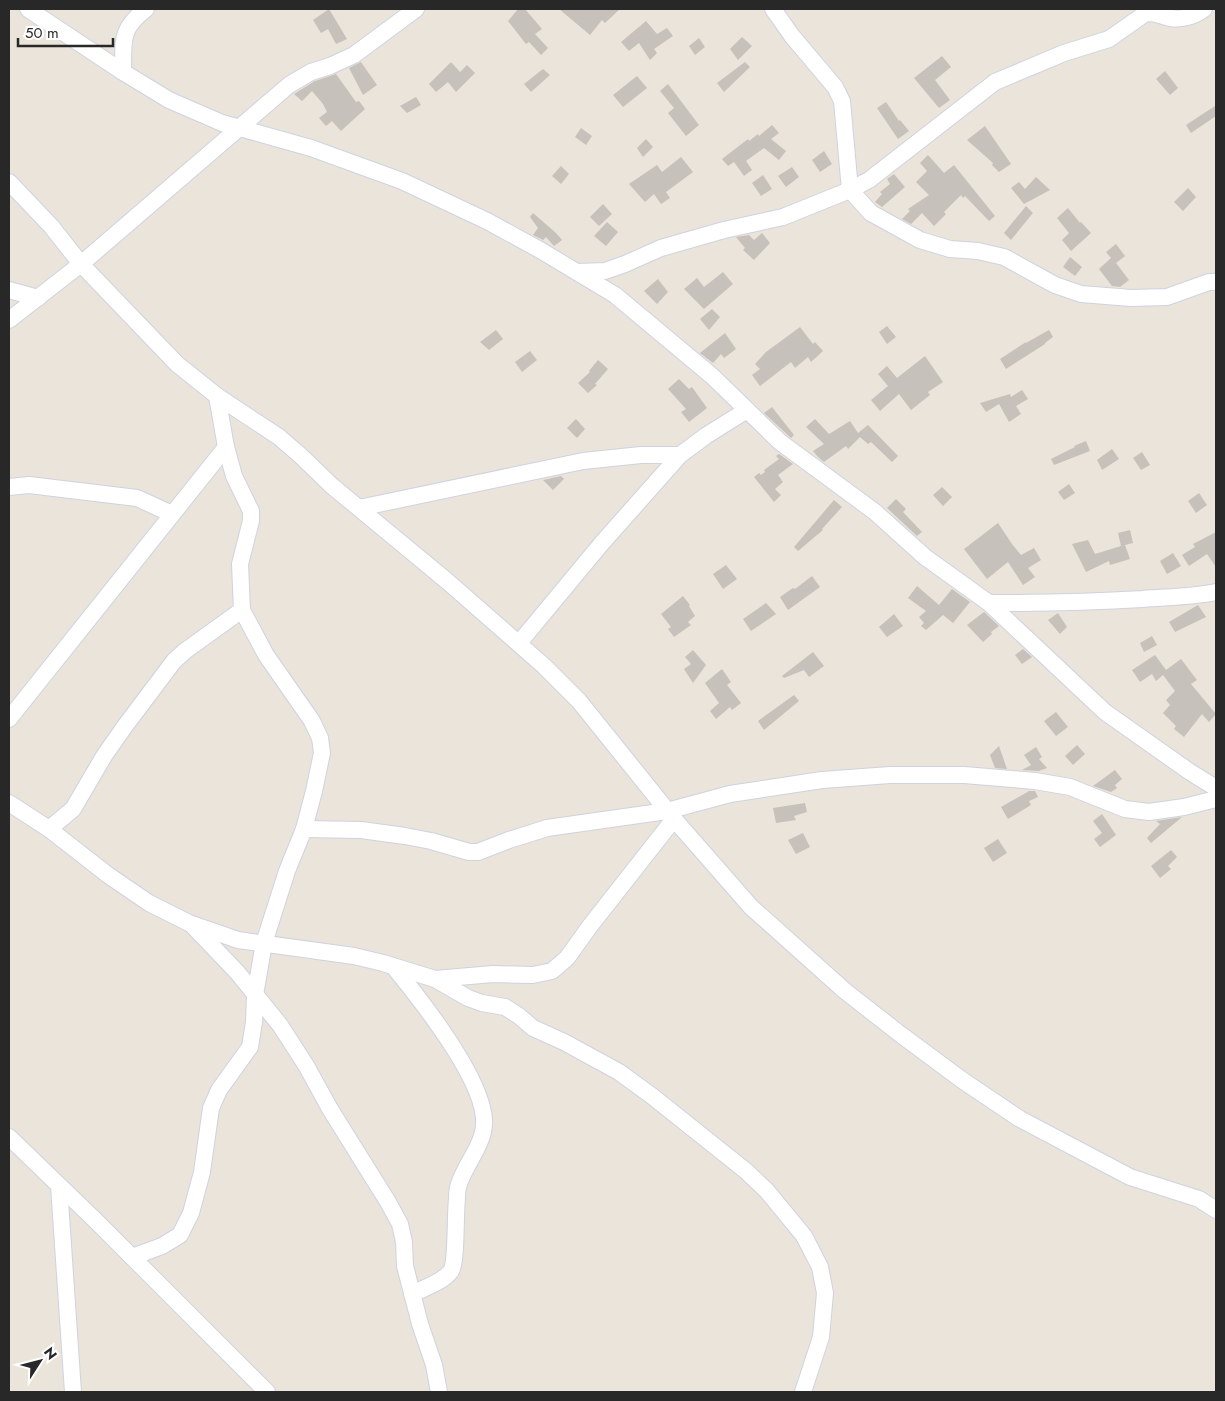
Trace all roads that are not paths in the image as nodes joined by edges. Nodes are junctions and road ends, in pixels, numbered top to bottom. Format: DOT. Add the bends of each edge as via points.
graph roads {
  1 [pos="28,9"];
  2 [pos="146,9"];
  3 [pos="416,9"];
  4 [pos="773,9"];
  5 [pos="1204,9"];
  6 [pos="123,72"];
  7 [pos="238,128"];
  8 [pos="9,182"];
  9 [pos="850,190"];
  10 [pos="81,264"];
  11 [pos="577,272"];
  12 [pos="1216,282"];
  13 [pos="9,290"];
  14 [pos="38,298"];
  15 [pos="9,320"];
  16 [pos="217,396"];
  17 [pos="747,410"];
  18 [pos="226,447"];
  19 [pos="680,456"];
  20 [pos="9,487"];
  21 [pos="359,508"];
  22 [pos="172,514"];
  23 [pos="1216,592"];
  24 [pos="988,603"];
  25 [pos="242,610"];
  26 [pos="519,643"];
  27 [pos="9,719"];
  28 [pos="1216,788"];
  29 [pos="1216,799"];
  30 [pos="9,803"];
  31 [pos="670,815"];
  32 [pos="49,829"];
  33 [pos="304,829"];
  34 [pos="189,923"];
  35 [pos="264,942"];
  36 [pos="393,966"];
  37 [pos="435,979"];
  38 [pos="255,995"];
  39 [pos="9,1138"];
  40 [pos="60,1186"];
  41 [pos="1216,1210"];
  42 [pos="132,1257"];
  43 [pos="412,1294"];
  44 [pos="73,1392"];
  45 [pos="267,1392"];
  46 [pos="439,1392"];
  47 [pos="804,1392"];
  1 -- 6 [label="street"];
  2 -- 6 [label="street" via="130,23 125,33"];
  3 -- 7 [label="street" via="354,55 311,72 289,85"];
  4 -- 9 [label="street" via="835,87 842,101"];
  5 -- 9 [label="street" via="1184,18 1146,13 1109,39 1064,52 995,82 893,163"];
  6 -- 7 [label="street" via="169,100"];
  7 -- 10 [label="street"];
  7 -- 11 [label="street" via="311,148 402,181 487,221"];
  8 -- 10 [label="street" via="51,226"];
  9 -- 11 [label="street" via="783,217 661,248 605,271"];
  9 -- 12 [label="street" via="871,214 920,240 950,249 1004,257 1055,285 1081,294 1168,297"];
  10 -- 14 [label="street"];
  10 -- 16 [label="street" via="177,364"];
  11 -- 17 [label="street" via="615,294"];
  13 -- 14 [label="street"];
  14 -- 15 [label="street"];
  16 -- 18 [label="street"];
  16 -- 21 [label="street" via="279,437"];
  17 -- 19 [label="street"];
  17 -- 24 [label="street" via="780,442 875,512 925,557"];
  18 -- 22 [label="street"];
  18 -- 25 [label="street" via="251,520 240,564"];
  19 -- 21 [label="street" via="641,455 583,461"];
  19 -- 26 [label="street"];
  20 -- 22 [label="street" via="29,486 137,498"];
  21 -- 26 [label="street"];
  22 -- 27 [label="street"];
  23 -- 24 [label="street" via="1053,604"];
  24 -- 28 [label="street" via="1105,712"];
  25 -- 32 [label="street" via="174,661 120,733 73,809"];
  25 -- 33 [label="street" via="266,655 312,721 320,738 322,754"];
  26 -- 31 [label="street" via="579,701"];
  29 -- 31 [label="street" via="1149,812 1125,809 1070,787 1035,781 964,775 890,775 822,780 730,794"];
  30 -- 32 [label="street"];
  31 -- 33 [label="street" via="547,828 478,852 361,830"];
  31 -- 37 [label="street" via="567,958 552,971 532,975 493,974"];
  31 -- 41 [label="street" via="751,907 845,991 962,1080 1020,1119 1130,1177 1198,1198"];
  32 -- 34 [label="street" via="149,903"];
  33 -- 35 [label="street"];
  34 -- 35 [label="street" via="238,940"];
  34 -- 38 [label="street"];
  35 -- 36 [label="street" via="354,956"];
  35 -- 38 [label="street"];
  36 -- 37 [label="street"];
  36 -- 43 [label="street" via="421,1001 472,1078 484,1111 484,1127 458,1184 451,1270"];
  37 -- 47 [label="street" via="468,998 505,1008 533,1028 619,1072 767,1191 804,1236 820,1267 825,1292 822,1337"];
  38 -- 42 [label="street" via="250,1047 211,1108 202,1172 184,1228 172,1241"];
  38 -- 43 [label="street" via="280,1025 307,1067 396,1216 404,1242"];
  39 -- 40 [label="street"];
  40 -- 42 [label="street"];
  40 -- 44 [label="street"];
  42 -- 45 [label="street"];
  43 -- 46 [label="street"];
}
